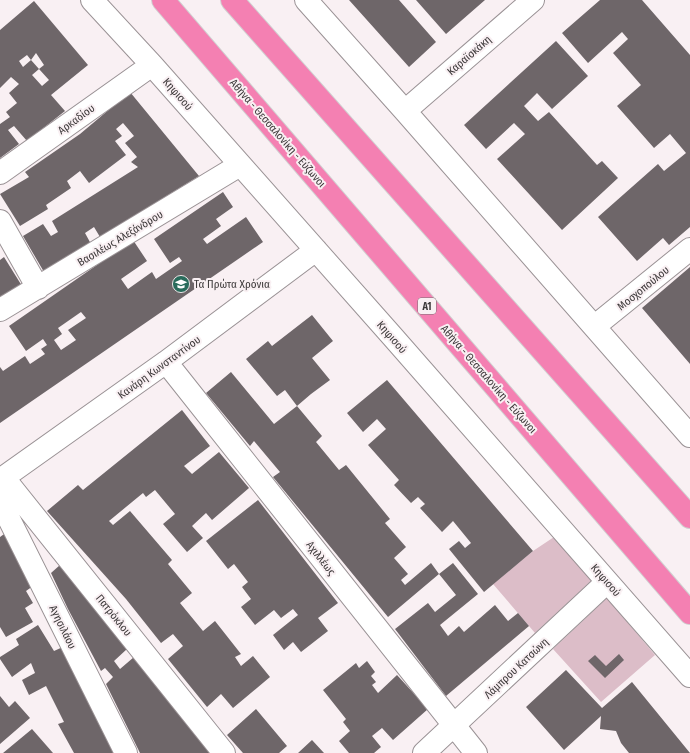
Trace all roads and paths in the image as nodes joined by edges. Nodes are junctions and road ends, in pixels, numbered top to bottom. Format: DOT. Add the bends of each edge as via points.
graph roads {
  1 [pos="92,0"];
  2 [pos="163,0"];
  3 [pos="232,0"];
  4 [pos="306,0"];
  5 [pos="533,0"];
  6 [pos="152,65"];
  7 [pos="406,110"];
  8 [pos="240,165"];
  9 [pos="0,173"];
  10 [pos="0,221"];
  11 [pos="690,249"];
  12 [pos="316,250"];
  13 [pos="38,288"];
  14 [pos="0,310"];
  15 [pos="595,326"];
  16 [pos="166,362"];
  17 [pos="690,436"];
  18 [pos="2,478"];
  19 [pos="0,501"];
  20 [pos="690,517"];
  21 [pos="607,582"];
  22 [pos="690,613"];
  23 [pos="690,676"];
  24 [pos="454,725"];
  25 [pos="126,753"];
  26 [pos="224,753"];
  27 [pos="424,753"];
  28 [pos="476,753"];
  1 -- 6 [label="street, Κηφισού"];
  2 -- 22 [label="highway, Αθήνα - Θεσσαλονίκη - Εύζωνοι / Α1"];
  3 -- 20 [label="highway"];
  4 -- 7 [label="street"];
  5 -- 7 [label="street, Καραϊσκάκη"];
  6 -- 8 [label="street, Κηφισού"];
  6 -- 9 [label="street, Αρκαδίου"];
  7 -- 15 [label="street"];
  8 -- 12 [label="street, Κηφισού"];
  8 -- 13 [label="street, Βασιλέως Αλεξάνδρου"];
  10 -- 13 [label="street"];
  11 -- 15 [label="street, Μοσχοπούλου"];
  12 -- 16 [label="street, Κανάρη Κωνσταντίνου"];
  12 -- 21 [label="street, Κηφισού"];
  13 -- 14 [label="street, Βασιλέως Αλεξάνδρου"];
  15 -- 17 [label="street"];
  16 -- 18 [label="street, Κανάρη Κωνσταντίνου"];
  16 -- 24 [label="street, Αχιλλέως"];
  18 -- 26 [label="street, Πατρόκλου"];
  19 -- 25 [label="street, Αγησιλάου"];
  21 -- 23 [label="street, Κηφισού"];
  21 -- 24 [label="street, Λάμπρου Κατσώνη"];
  24 -- 27 [label="street, Λάμπρου Κατσώνη"];
  24 -- 28 [label="street, Αχιλλέως"];
}
